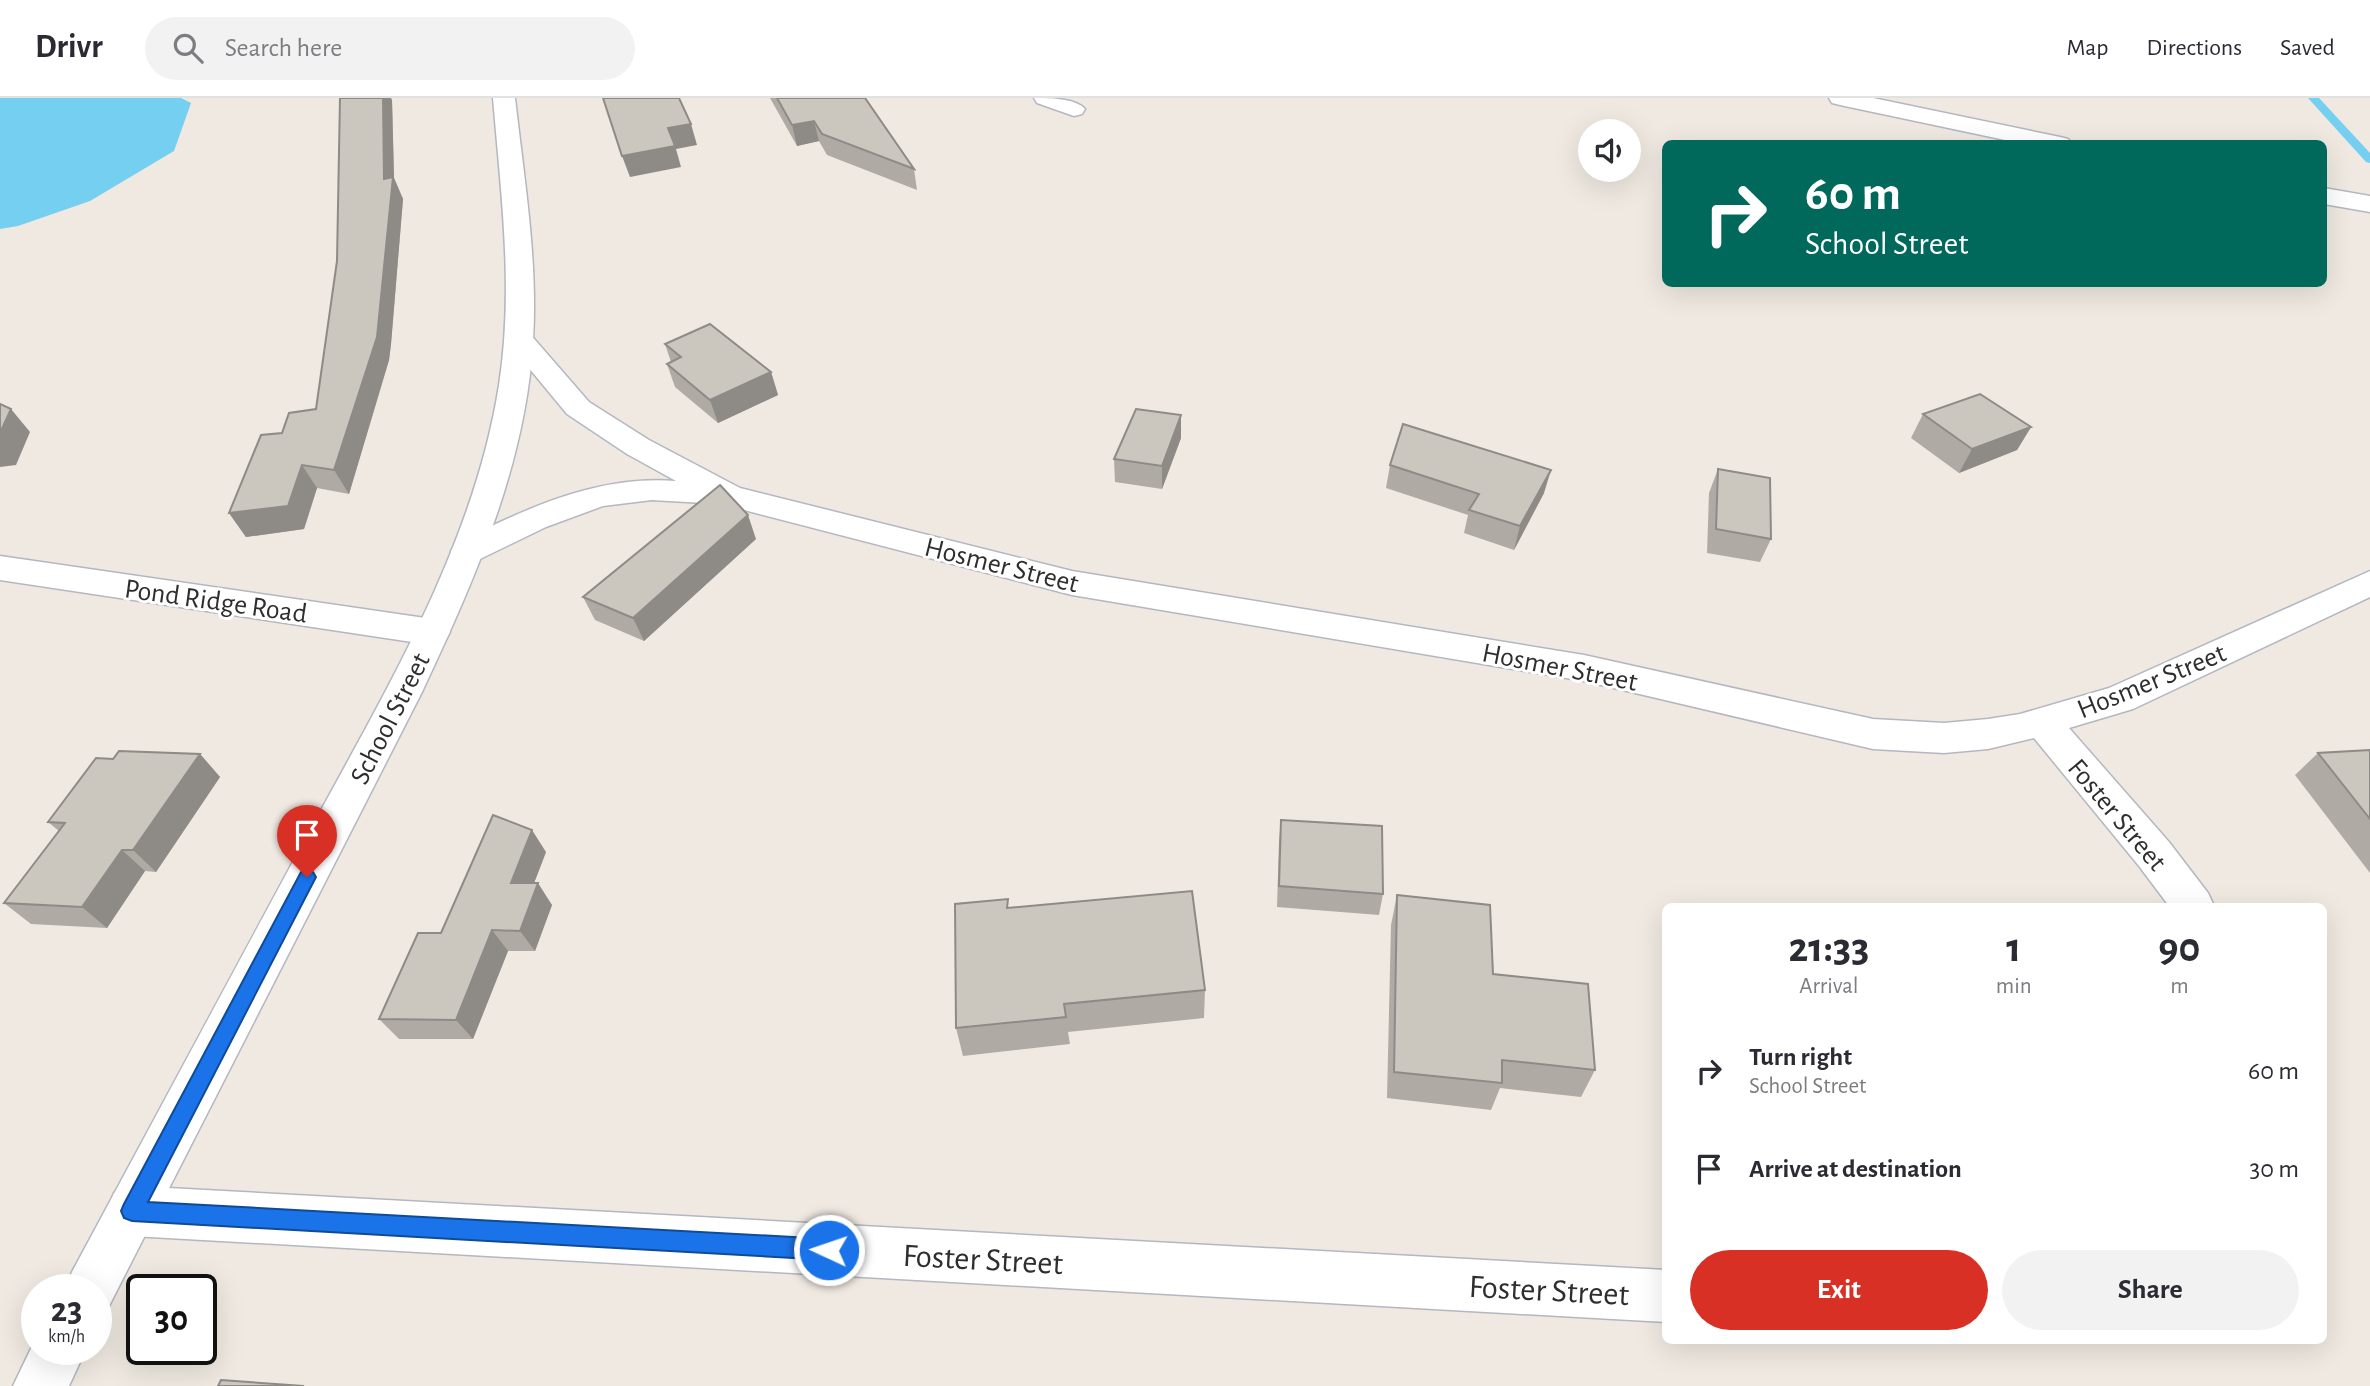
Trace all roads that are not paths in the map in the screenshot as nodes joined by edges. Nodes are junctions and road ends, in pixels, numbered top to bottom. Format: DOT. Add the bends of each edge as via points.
graph roads {
  1 [pos="505,98"];
  2 [pos="1045,98"];
  3 [pos="1840,98"];
  4 [pos="1891,103"];
  5 [pos="1074,109"];
  6 [pos="2044,140"];
  7 [pos="2327,197"];
  8 [pos="2370,204"];
  9 [pos="519,339"];
  10 [pos="729,496"];
  11 [pos="468,551"];
  12 [pos="0,568"];
  13 [pos="2370,583"];
  14 [pos="432,632"];
  15 [pos="2042,722"];
  16 [pos="2191,903"];
  17 [pos="132,1211"];
  18 [pos="99,1274"];
  19 [pos="1662,1296"];
  20 [pos="51,1365"];
  21 [pos="40,1386"];
  1 -- 9 [label="street, School Street"];
  2 -- 5 [label="street"];
  3 -- 4 [label="street"];
  4 -- 6 [label="street"];
  7 -- 8 [label="street"];
  9 -- 10 [label="street, Hosmer Street" via="578,408"];
  9 -- 11 [label="street, School Street" via="501,449"];
  10 -- 11 [label="street, Hosmer Street" via="651,490 592,498 557,508"];
  10 -- 15 [label="street, Hosmer Street" via="1072,583 1584,668 1873,734 1944,738"];
  11 -- 14 [label="street, School Street"];
  12 -- 14 [label="street, Pond Ridge Road"];
  13 -- 15 [label="street, Hosmer Street" via="2120,699"];
  14 -- 17 [label="street, School Street"];
  15 -- 16 [label="street, Foster Street"];
  17 -- 18 [label="street, School Street"];
  17 -- 19 [label="street, Foster Street"];
  20 -- 21 [label="street"];
}
